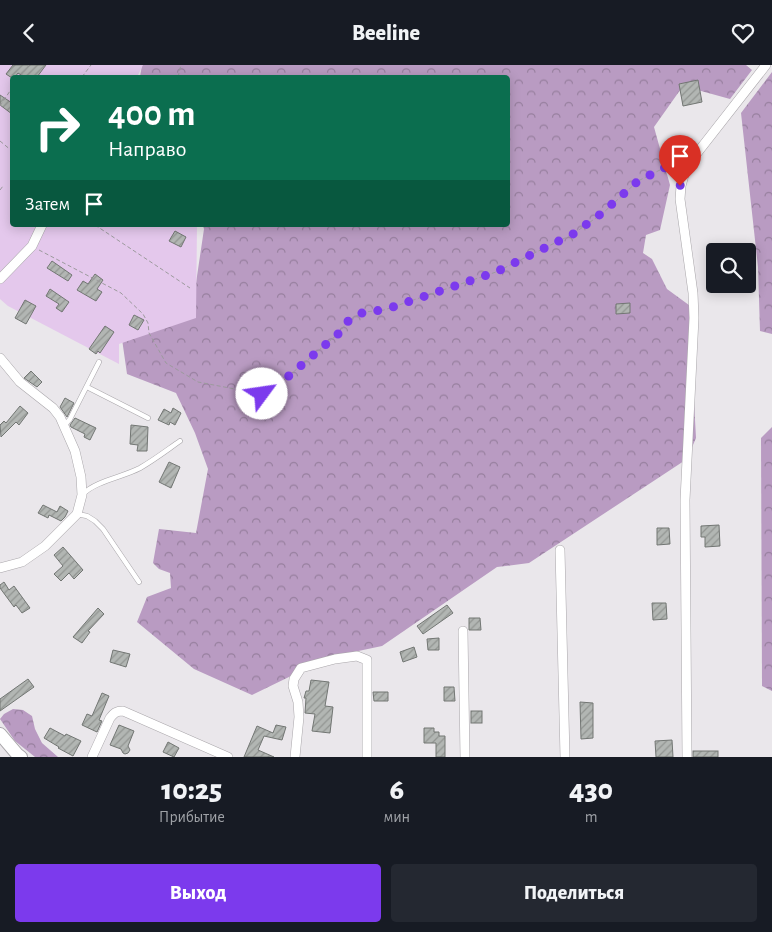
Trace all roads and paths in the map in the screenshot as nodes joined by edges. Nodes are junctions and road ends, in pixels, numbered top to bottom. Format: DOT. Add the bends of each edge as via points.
graph roads {
  1 [pos="766,65"];
  2 [pos="10,92"];
  3 [pos="0,106"];
  4 [pos="0,141"];
  5 [pos="10,149"];
  6 [pos="684,175"];
  7 [pos="3,186"];
  8 [pos="0,190"];
  9 [pos="41,227"];
  10 [pos="98,227"];
  11 [pos="32,246"];
  12 [pos="0,279"];
  13 [pos="190,288"];
  14 [pos="0,358"];
  15 [pos="99,362"];
  16 [pos="87,387"];
  17 [pos="148,418"];
  18 [pos="64,426"];
  19 [pos="180,441"];
  20 [pos="82,495"];
  21 [pos="77,514"];
  22 [pos="560,550"];
  23 [pos="0,568"];
  24 [pos="139,582"];
  25 [pos="463,631"];
  26 [pos="0,734"];
  27 [pos="21,757"];
  28 [pos="92,757"];
  29 [pos="228,757"];
  30 [pos="295,757"];
  31 [pos="367,757"];
  32 [pos="465,757"];
  33 [pos="564,757"];
  34 [pos="687,757"];
  1 -- 6 [label="street" via="694,157"];
  2 -- 3 [label="path"];
  4 -- 5 [label="path"];
  6 -- 11 [label="path" via="666,167 638,181 573,234 496,272 384,310 364,312 349,320 338,334 277,386 262,394 198,383 166,363 149,333 143,314 121,293"];
  6 -- 34 [label="street" via="680,199 694,319 685,500"];
  7 -- 8 [label="path"];
  9 -- 11 [label="street"];
  10 -- 13 [label="path"];
  11 -- 12 [label="street"];
  14 -- 18 [label="street" via="20,382 54,408"];
  15 -- 16 [label="lane"];
  16 -- 17 [label="lane"];
  16 -- 18 [label="lane"];
  18 -- 20 [label="street" via="75,451"];
  19 -- 20 [label="lane" via="142,467 93,486"];
  20 -- 21 [label="street"];
  21 -- 23 [label="street" via="34,555"];
  21 -- 24 [label="lane" via="95,521 103,529"];
  22 -- 33 [label="street"];
  25 -- 32 [label="street"];
  26 -- 27 [label="street"];
  28 -- 29 [label="street" via="110,718 118,711"];
  30 -- 31 [label="street" via="299,717 294,679 301,668 357,656 367,660"];
}
